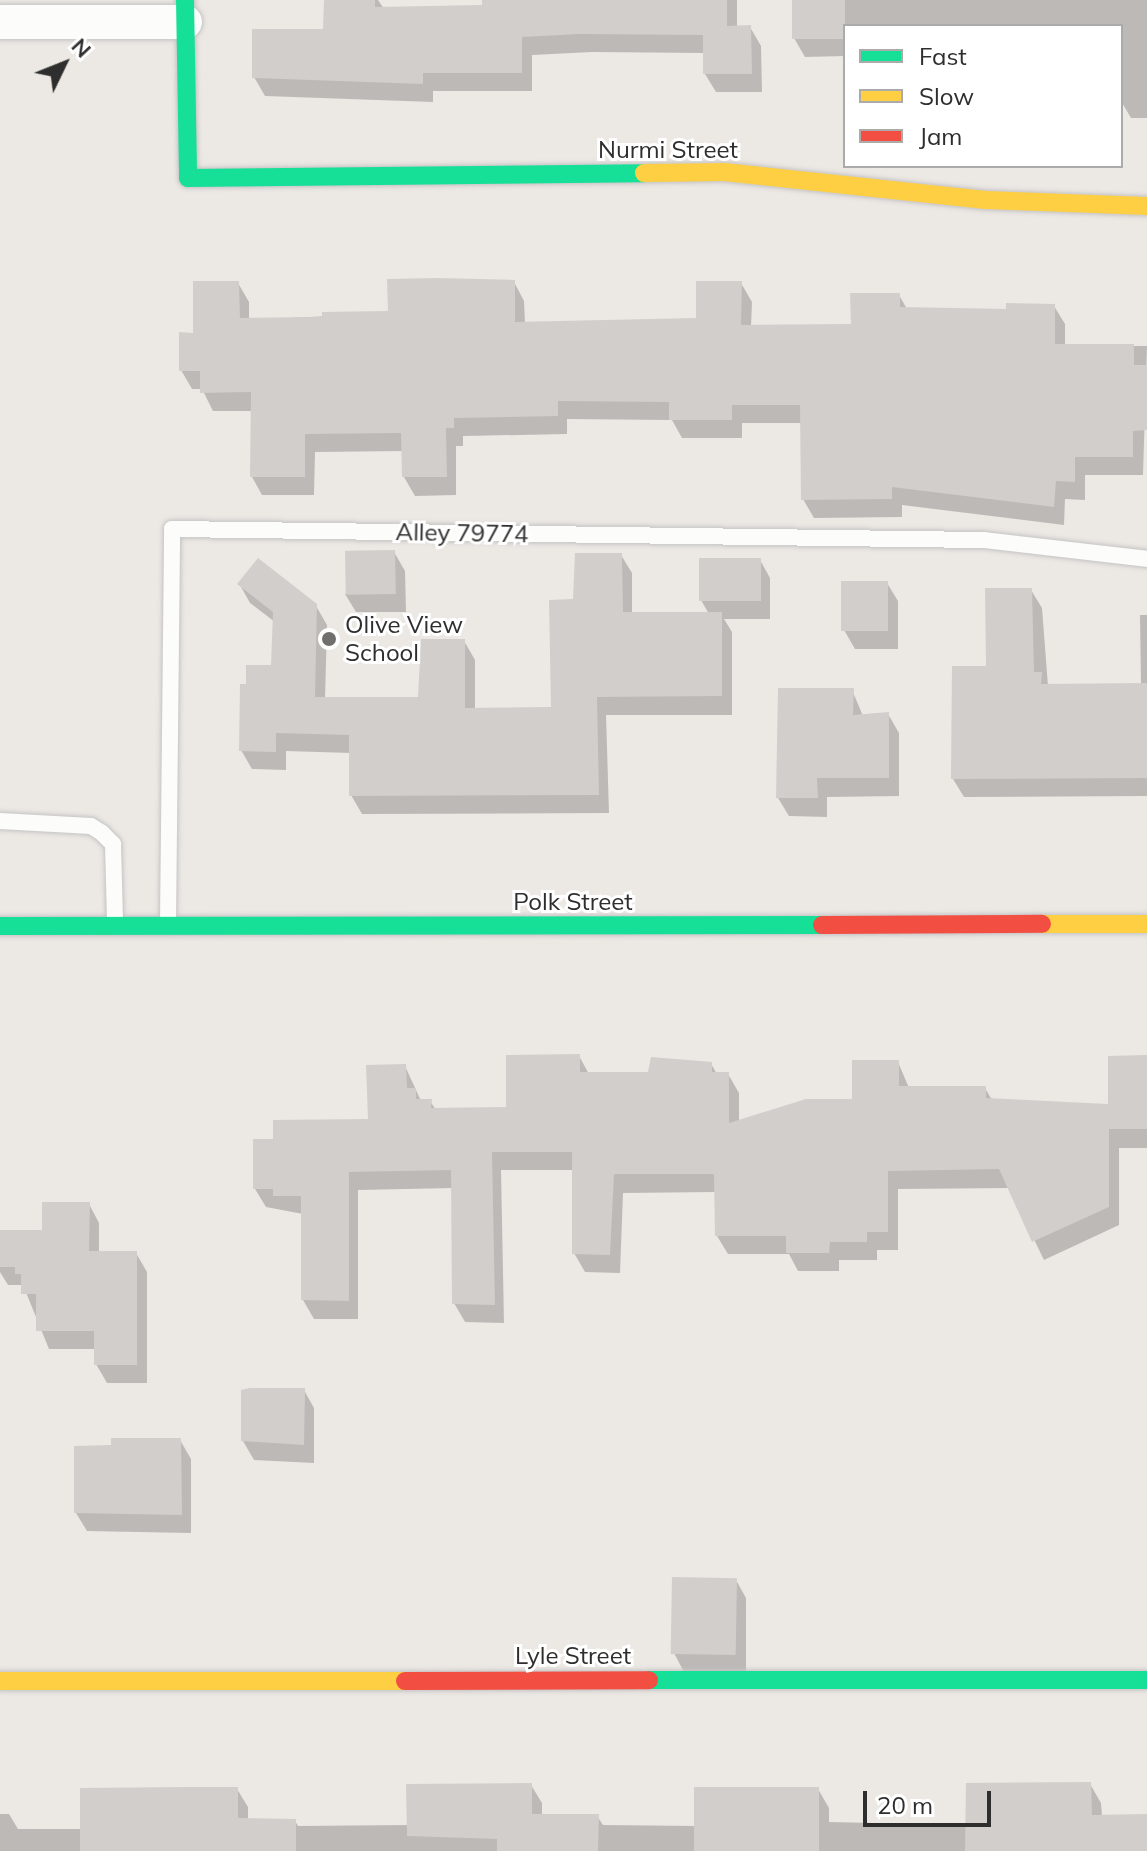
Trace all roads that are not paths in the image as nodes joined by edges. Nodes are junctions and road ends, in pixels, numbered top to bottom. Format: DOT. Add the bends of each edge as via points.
graph roads {
  1 [pos="185,11"];
  2 [pos="0,22"];
  3 [pos="1147,206"];
  4 [pos="1147,559"];
  5 [pos="0,821"];
  6 [pos="115,924"];
  7 [pos="1147,924"];
  8 [pos="0,926"];
  9 [pos="168,926"];
  10 [pos="1147,1680"];
  11 [pos="0,1681"];
  1 -- 2 [label="street"];
  1 -- 3 [label="street, Nurmi Street" via="188,178 724,172 986,200"];
  4 -- 9 [label="lane, Alley 79774" via="984,540 172,529"];
  5 -- 6 [label="lane" via="91,826 102,833 113,844"];
  6 -- 8 [label="street, Polk Street"];
  6 -- 9 [label="street, Polk Street"];
  7 -- 9 [label="street, Polk Street"];
  10 -- 11 [label="street, Lyle Street"];
}
